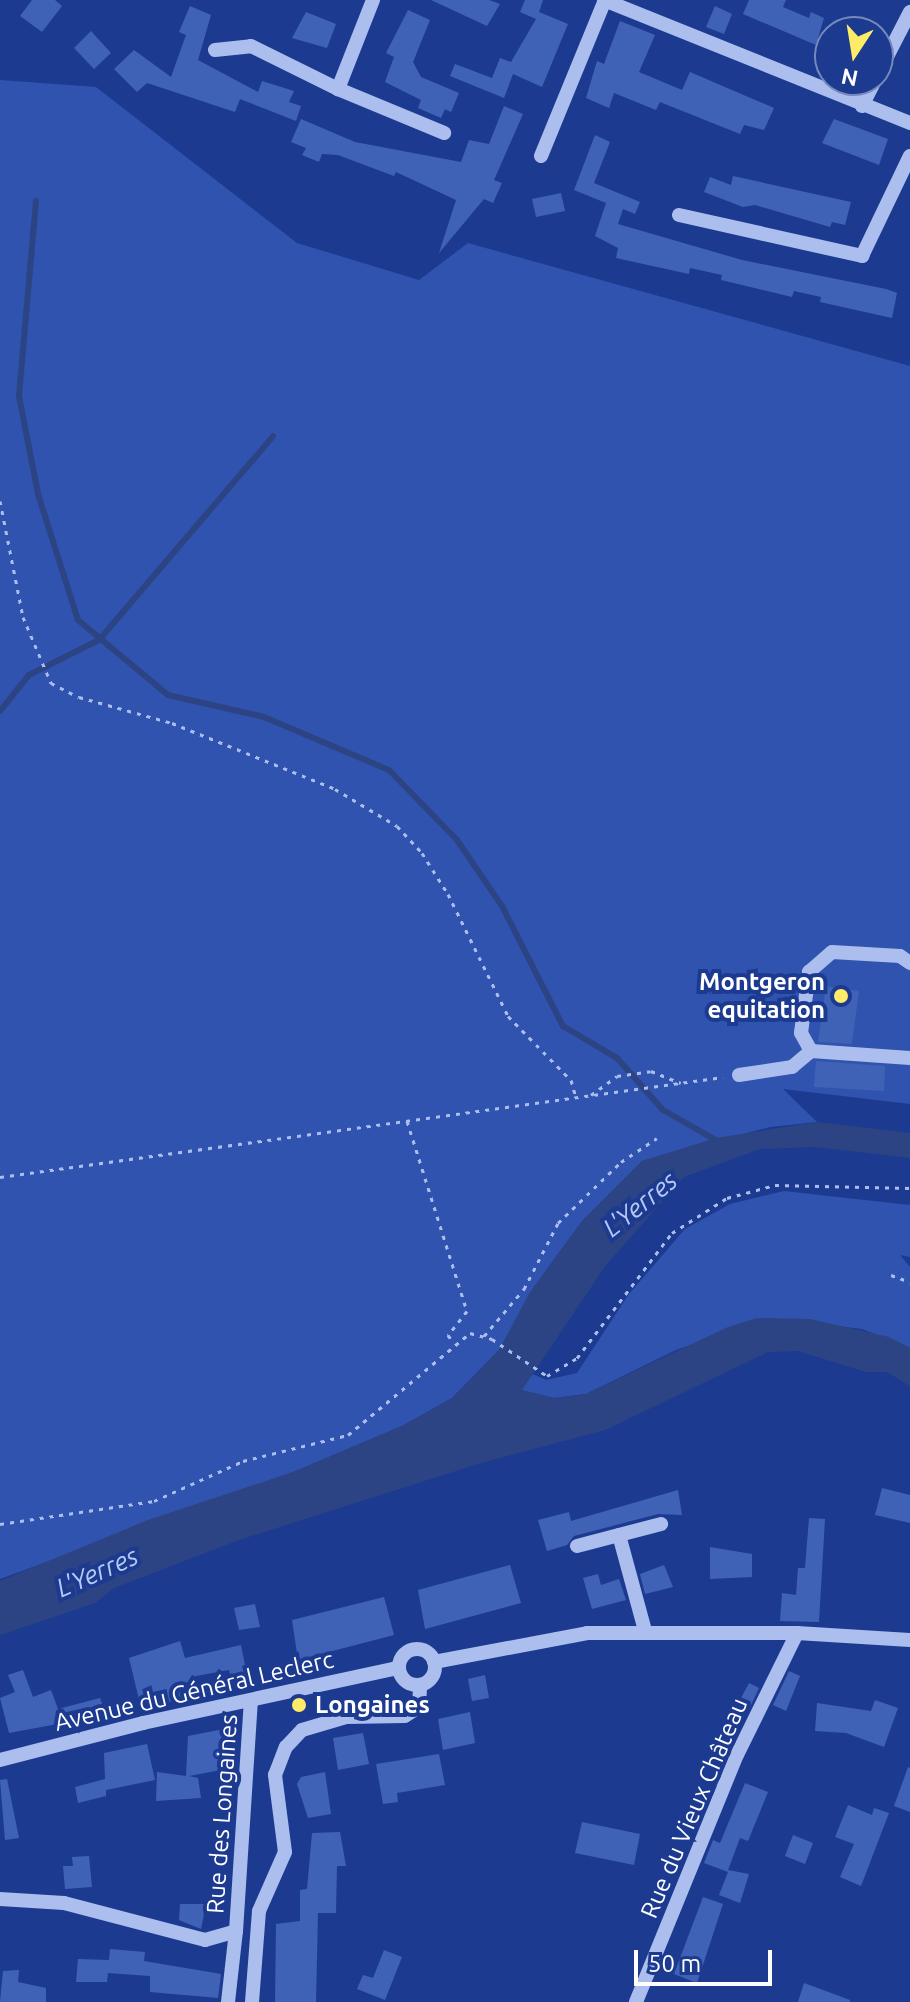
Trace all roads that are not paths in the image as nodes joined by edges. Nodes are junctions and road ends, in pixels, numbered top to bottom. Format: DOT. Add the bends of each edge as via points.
graph roads {
  1 [pos="373,0"];
  2 [pos="605,0"];
  3 [pos="910,12"];
  4 [pos="894,43"];
  5 [pos="215,50"];
  6 [pos="338,89"];
  7 [pos="867,96"];
  8 [pos="862,106"];
  9 [pos="910,123"];
  10 [pos="444,133"];
  11 [pos="541,156"];
  12 [pos="910,156"];
  13 [pos="679,215"];
  14 [pos="910,963"];
  15 [pos="811,1051"];
  16 [pos="910,1058"];
  17 [pos="739,1075"];
  18 [pos="661,1524"];
  19 [pos="619,1535"];
  20 [pos="577,1546"];
  21 [pos="645,1631"];
  22 [pos="797,1633"];
  23 [pos="910,1640"];
  24 [pos="434,1662"];
  25 [pos="398,1668"];
  26 [pos="420,1685"];
  27 [pos="251,1700"];
  28 [pos="0,1760"];
  29 [pos="0,1899"];
  30 [pos="236,1931"];
  31 [pos="228,2002"];
  32 [pos="252,2002"];
  33 [pos="636,2002"];
  1 -- 6 [label="street"];
  2 -- 8 [label="street"];
  2 -- 11 [label="street"];
  3 -- 4 [label="street"];
  5 -- 6 [label="street" via="251,46"];
  6 -- 10 [label="street"];
  7 -- 8 [label="street"];
  8 -- 9 [label="street"];
  12 -- 13 [label="street" via="862,256"];
  14 -- 15 [label="street" via="900,956 832,952 809,972 801,1033"];
  15 -- 16 [label="street"];
  15 -- 17 [label="street" via="792,1067"];
  18 -- 19 [label="street"];
  19 -- 20 [label="street"];
  19 -- 21 [label="street"];
  21 -- 22 [label="street, Avenue du Général Leclerc"];
  21 -- 24 [label="street, Avenue du Général Leclerc" via="587,1633"];
  22 -- 23 [label="street, Avenue du Général Leclerc"];
  22 -- 33 [label="street, Rue du Vieux Château" via="731,1769"];
  24 -- 25 [label="street, Avenue du Général Leclerc" via="422,1650 411,1650"];
  24 -- 26 [label="street" via="434,1674"];
  25 -- 26 [label="street" via="408,1683"];
  25 -- 27 [label="street, Avenue du Général Leclerc"];
  26 -- 32 [label="street" via="419,1707 405,1716 346,1717 302,1730 286,1747 275,1775 285,1852 259,1911"];
  27 -- 28 [label="street, Avenue du Général Leclerc"];
  27 -- 30 [label="street, Rue des Longaines"];
  29 -- 30 [label="street, Rue des Longaines" via="64,1903 205,1940"];
  30 -- 31 [label="street, Rue des Longaines"];
}
